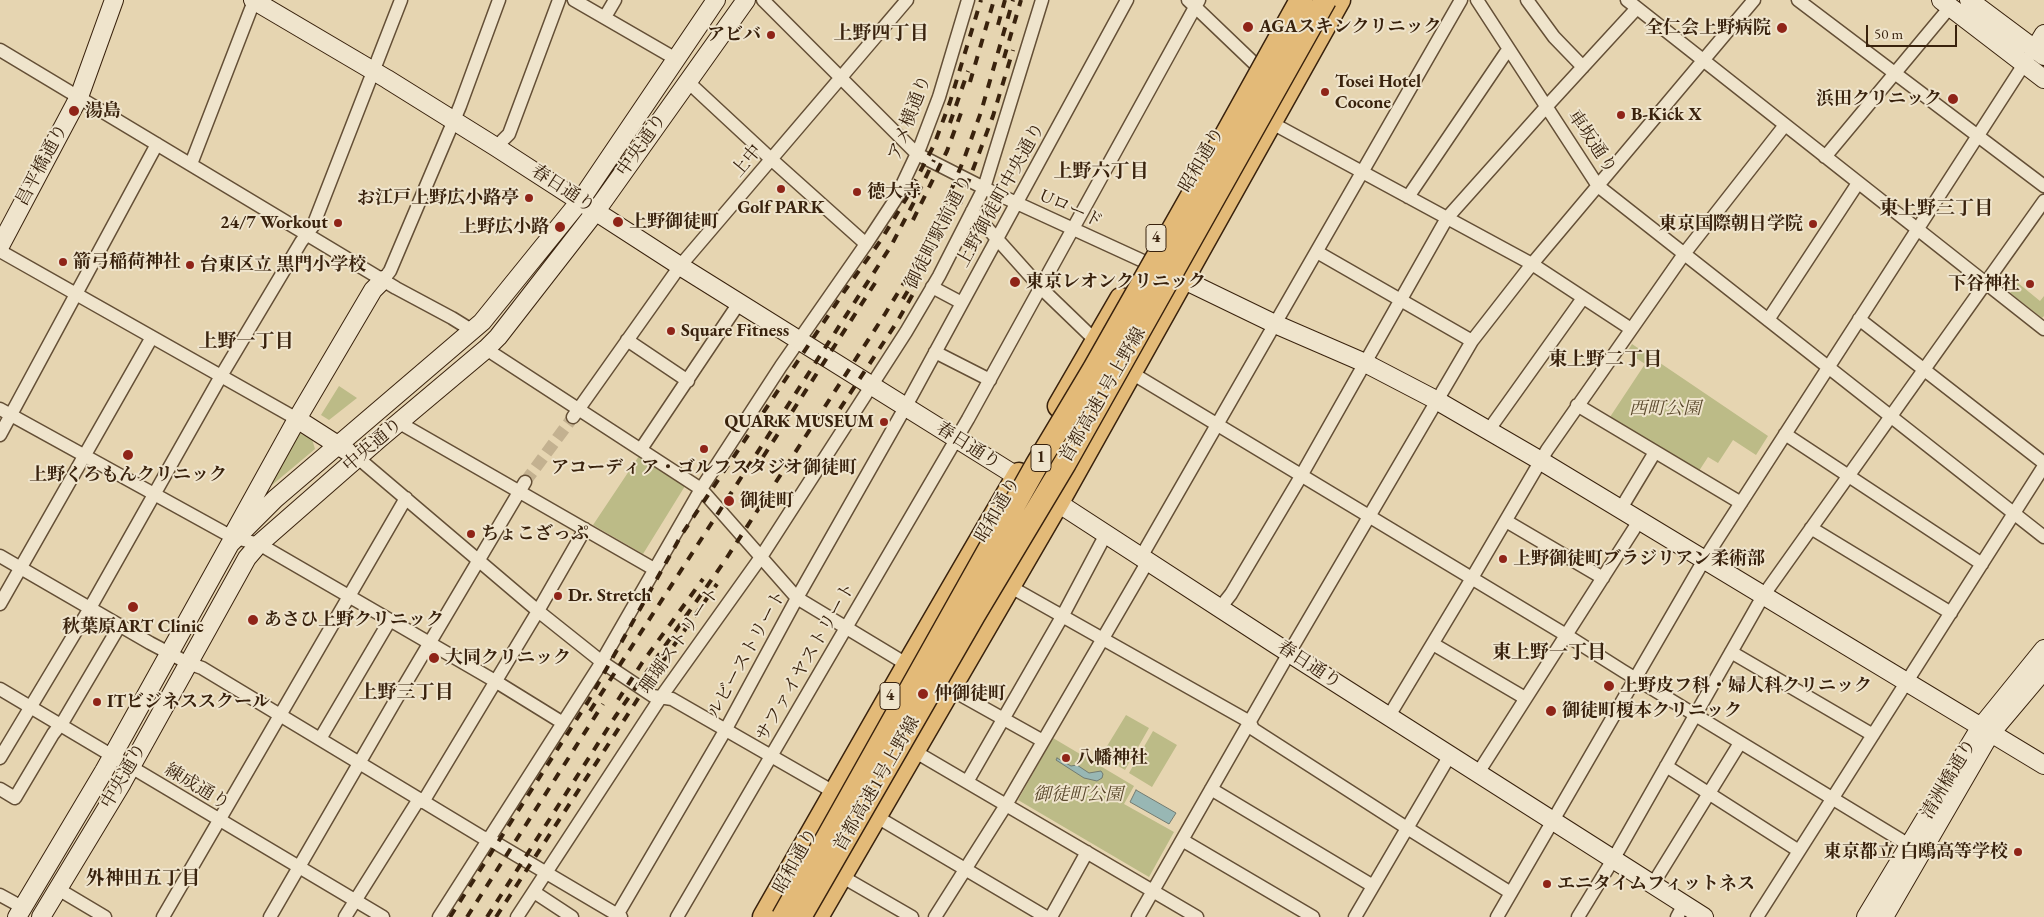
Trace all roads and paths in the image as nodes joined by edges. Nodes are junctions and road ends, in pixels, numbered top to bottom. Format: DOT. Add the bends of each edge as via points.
graph roads {
  1 [pos="114,0"];
  2 [pos="401,0"];
  3 [pos="498,0"];
  4 [pos="559,0"];
  5 [pos="574,0"];
  6 [pos="615,0"];
  7 [pos="716,0"];
  8 [pos="746,0"];
  9 [pos="763,0"];
  10 [pos="907,0"];
  11 [pos="968,0"];
  12 [pos="1042,0"];
  13 [pos="1127,0"];
  14 [pos="1294,0"];
  15 [pos="1316,0"];
  16 [pos="1325,0"];
  17 [pos="1339,0"];
  18 [pos="1461,0"];
  19 [pos="1477,0"];
  20 [pos="1527,0"];
  21 [pos="1754,0"];
  22 [pos="1798,0"];
  23 [pos="1969,0"];
  24 [pos="259,2"];
  25 [pos="1194,2"];
  26 [pos="1632,4"];
  27 [pos="1946,4"];
  28 [pos="1303,11"];
  29 [pos="605,17"];
  30 [pos="2041,46"];
  31 [pos="0,50"];
  32 [pos="1510,51"];
  33 [pos="676,59"];
  34 [pos="1703,60"];
  35 [pos="2024,64"];
  36 [pos="1257,66"];
  37 [pos="1582,67"];
  38 [pos="374,71"];
  39 [pos="1894,74"];
  40 [pos="840,79"];
  41 [pos="2044,79"];
  42 [pos="687,81"];
  43 [pos="79,96"];
  44 [pos="1547,106"];
  45 [pos="454,121"];
  46 [pos="1270,122"];
  47 [pos="1785,125"];
  48 [pos="1977,136"];
  49 [pos="157,144"];
  50 [pos="496,146"];
  51 [pos="917,154"];
  52 [pos="1825,157"];
  53 [pos="770,159"];
  54 [pos="191,164"];
  55 [pos="1363,172"];
  56 [pos="1858,183"];
  57 [pos="1598,186"];
  58 [pos="2044,186"];
  59 [pos="984,188"];
  60 [pos="1408,197"];
  61 [pos="580,200"];
  62 [pos="2044,201"];
  63 [pos="1017,202"];
  64 [pos="972,210"];
  65 [pos="596,211"];
  66 [pos="1447,218"];
  67 [pos="1073,230"];
  68 [pos="1917,230"];
  69 [pos="307,234"];
  70 [pos="997,239"];
  71 [pos="866,244"];
  72 [pos="0,246"];
  73 [pos="0,251"];
  74 [pos="1317,252"];
  75 [pos="1684,254"];
  76 [pos="1143,261"];
  77 [pos="1532,264"];
  78 [pos="680,266"];
  79 [pos="1172,279"];
  80 [pos="383,280"];
  81 [pos="1985,282"];
  82 [pos="932,287"];
  83 [pos="1041,288"];
  84 [pos="76,293"];
  85 [pos="1583,298"];
  86 [pos="1400,300"];
  87 [pos="739,303"];
  88 [pos="962,303"];
  89 [pos="1768,320"];
  90 [pos="1859,320"];
  91 [pos="1275,324"];
  92 [pos="2044,329"];
  93 [pos="1631,330"];
  94 [pos="472,331"];
  95 [pos="152,337"];
  96 [pos="627,340"];
  97 [pos="799,340"];
  98 [pos="1472,341"];
  99 [pos="1096,342"];
  100 [pos="486,349"];
  101 [pos="935,352"];
  102 [pos="1365,363"];
  103 [pos="1828,368"];
  104 [pos="1924,370"];
  105 [pos="1130,372"];
  106 [pos="221,376"];
  107 [pos="990,380"];
  108 [pos="688,381"];
  109 [pos="871,384"];
  110 [pos="1436,400"];
  111 [pos="1577,405"];
  112 [pos="906,406"];
  113 [pos="5,412"];
  114 [pos="576,413"];
  115 [pos="1891,417"];
  116 [pos="296,419"];
  117 [pos="398,422"];
  118 [pos="1217,425"];
  119 [pos="960,431"];
  120 [pos="1488,431"];
  121 [pos="1785,434"];
  122 [pos="0,435"];
  123 [pos="339,445"];
  124 [pos="641,449"];
  125 [pos="1655,452"];
  126 [pos="84,455"];
  127 [pos="358,458"];
  128 [pos="1541,461"];
  129 [pos="2044,465"];
  130 [pos="1849,475"];
  131 [pos="1301,476"];
  132 [pos="1018,477"];
  133 [pos="522,487"];
  134 [pos="701,489"];
  135 [pos="155,494"];
  136 [pos="406,498"];
  137 [pos="1058,502"];
  138 [pos="1740,503"];
  139 [pos="1620,510"];
  140 [pos="2014,513"];
  141 [pos="1369,517"];
  142 [pos="1506,522"];
  143 [pos="1639,522"];
  144 [pos="1811,528"];
  145 [pos="585,530"];
  146 [pos="1106,534"];
  147 [pos="2044,536"];
  148 [pos="233,540"];
  149 [pos="259,544"];
  150 [pos="0,556"];
  151 [pos="760,556"];
  152 [pos="1144,559"];
  153 [pos="478,560"];
  154 [pos="1704,560"];
  155 [pos="1982,564"];
  156 [pos="21,568"];
  157 [pos="654,569"];
  158 [pos="1472,578"];
  159 [pos="1602,578"];
  160 [pos="1009,586"];
  161 [pos="349,596"];
  162 [pos="1763,596"];
  163 [pos="797,598"];
  164 [pos="0,604"];
  165 [pos="90,608"];
  166 [pos="1220,608"];
  167 [pos="538,611"];
  168 [pos="1950,613"];
  169 [pos="974,615"];
  170 [pos="1063,615"];
  171 [pos="390,620"];
  172 [pos="120,625"];
  173 [pos="847,628"];
  174 [pos="1566,635"];
  175 [pos="1103,639"];
  176 [pos="429,644"];
  177 [pos="1434,644"];
  178 [pos="2044,648"];
  179 [pos="1732,652"];
  180 [pos="169,653"];
  181 [pos="1289,653"];
  182 [pos="598,659"];
  183 [pos="188,663"];
  184 [pos="908,665"];
  185 [pos="2044,670"];
  186 [pos="1635,679"];
  187 [pos="495,681"];
  188 [pos="1906,682"];
  189 [pos="0,689"];
  190 [pos="950,689"];
  191 [pos="661,697"];
  192 [pos="1525,698"];
  193 [pos="30,707"];
  194 [pos="279,715"];
  195 [pos="1388,716"];
  196 [pos="1695,716"];
  197 [pos="1003,718"];
  198 [pos="1250,722"];
  199 [pos="563,723"];
  200 [pos="60,726"];
  201 [pos="726,730"];
  202 [pos="1985,731"];
  203 [pos="1873,735"];
  204 [pos="320,740"];
  205 [pos="1043,741"];
  206 [pos="1740,743"];
  207 [pos="914,751"];
  208 [pos="1450,755"];
  209 [pos="771,756"];
  210 [pos="112,757"];
  211 [pos="0,758"];
  212 [pos="359,763"];
  213 [pos="2044,765"];
  214 [pos="1666,766"];
  215 [pos="130,768"];
  216 [pos="1478,773"];
  217 [pos="967,782"];
  218 [pos="0,789"];
  219 [pos="1211,789"];
  220 [pos="834,792"];
  221 [pos="1709,794"];
  222 [pos="1832,799"];
  223 [pos="421,800"];
  224 [pos="1006,805"];
  225 [pos="876,816"];
  226 [pos="219,820"];
  227 [pos="1553,820"];
  228 [pos="1407,828"];
  229 [pos="489,839"];
  230 [pos="1182,840"];
  231 [pos="1909,845"];
  232 [pos="1799,851"];
  233 [pos="1087,852"];
  234 [pos="1614,858"];
  235 [pos="299,867"];
  236 [pos="966,869"];
  237 [pos="546,872"];
  238 [pos="841,876"];
  239 [pos="1653,884"];
  240 [pos="1373,886"];
  241 [pos="58,889"];
  242 [pos="1153,890"];
  243 [pos="534,892"];
  244 [pos="1511,893"];
  245 [pos="0,895"];
  246 [pos="355,900"];
  247 [pos="1680,911"];
  248 [pos="20,912"];
  249 [pos="618,916"];
  250 [pos="41,917"];
  251 [pos="106,917"];
  252 [pos="163,917"];
  253 [pos="270,917"];
  254 [pos="345,917"];
  255 [pos="383,917"];
  256 [pos="439,917"];
  257 [pos="517,917"];
  258 [pos="572,917"];
  259 [pos="677,917"];
  260 [pos="764,917"];
  261 [pos="783,917"];
  262 [pos="800,917"];
  263 [pos="817,917"];
  264 [pos="912,917"];
  265 [pos="936,917"];
  266 [pos="1046,917"];
  267 [pos="1051,917"];
  268 [pos="1138,917"];
  269 [pos="1198,917"];
  270 [pos="1313,917"];
  271 [pos="1355,917"];
  272 [pos="1497,917"];
  273 [pos="1578,917"];
  274 [pos="1704,917"];
  275 [pos="1757,917"];
  276 [pos="1866,917"];
  277 [pos="1884,917"];
  1 -- 43 [label="main road, 昌平橋通り"];
  2 -- 38 [label="street"];
  3 -- 45 [label="street"];
  4 -- 50 [label="street" via="509,134"];
  5 -- 29 [label="street"];
  6 -- 29 [label="street"];
  7 -- 33 [label="main road, 中央通り"];
  8 -- 42 [label="main road, 中央通り"];
  9 -- 40 [label="street, Uロード"];
  10 -- 40 [label="street, 上中"];
  11 -- 51 [label="street, アメ横通り" via="939,97"];
  12 -- 59 [label="street, 御徒町駅前通り"];
  13 -- 63 [label="street, 上野御徒町中央通り"];
  14 -- 36 [label="highway, 昭和通り / 4"];
  15 -- 28 [label="highway, 首都高速1号上野線"];
  16 -- 169 [label="highway, 首都高速1号上野線 / 1, bridge" via="1065,463"];
  17 -- 46 [label="highway"];
  18 -- 55 [label="street"];
  19 -- 32 [label="street, 車坂通り"];
  20 -- 37 [label="street" via="1554,37"];
  21 -- 34 [label="street"];
  22 -- 39 [label="street"];
  23 -- 30 [label="main road"];
  24 -- 38 [label="main road, 春日通り"];
  24 -- 54 [label="street"];
  25 -- 36 [label="street"];
  25 -- 67 [label="street, サファイヤストリート"];
  26 -- 34 [label="street"];
  26 -- 37 [label="street"];
  27 -- 35 [label="main road"];
  27 -- 39 [label="street"];
  28 -- 261 [label="highway, 首都高速1号上野線 / 1, bridge" via="1036,466"];
  29 -- 33 [label="street"];
  30 -- 35 [label="street"];
  31 -- 43 [label="street"];
  32 -- 44 [label="street, 車坂通り"];
  32 -- 60 [label="street"];
  33 -- 61 [label="main road, 中央通り"];
  34 -- 47 [label="street"];
  34 -- 57 [label="street"];
  35 -- 41 [label="main road"];
  35 -- 48 [label="street"];
  36 -- 76 [label="highway, 昭和通り / 4"];
  37 -- 44 [label="street"];
  38 -- 45 [label="main road, 春日通り"];
  38 -- 69 [label="street" via="321,208"];
  39 -- 48 [label="street"];
  39 -- 52 [label="street"];
  40 -- 51 [label="street, Uロード"];
  40 -- 53 [label="street, 上中"];
  42 -- 53 [label="street"];
  42 -- 65 [label="main road, 中央通り"];
  43 -- 49 [label="street"];
  43 -- 72 [label="main road, 昌平橋通り"];
  44 -- 57 [label="street, 車坂通り"];
  44 -- 66 [label="street"];
  45 -- 50 [label="main road, 春日通り"];
  45 -- 80 [label="street" via="390,271"];
  46 -- 55 [label="street"];
  46 -- 79 [label="highway" via="1217,218"];
  47 -- 52 [label="street"];
  47 -- 75 [label="street"];
  48 -- 58 [label="street"];
  48 -- 68 [label="street"];
  49 -- 54 [label="street"];
  49 -- 84 [label="street"];
  50 -- 61 [label="main road, 春日通り"];
  51 -- 59 [label="street, Uロード"];
  51 -- 71 [label="street, アメ横通り" via="895,200"];
  52 -- 56 [label="street"];
  53 -- 71 [label="street"];
  53 -- 78 [label="street, 上中"];
  54 -- 69 [label="street"];
  55 -- 60 [label="street"];
  55 -- 74 [label="street"];
  56 -- 68 [label="street"];
  56 -- 89 [label="street"];
  57 -- 75 [label="street, 車坂通り"];
  57 -- 77 [label="street"];
  59 -- 63 [label="street, Uロード"];
  59 -- 64 [label="street, 御徒町駅前通り"];
  60 -- 66 [label="street"];
  61 -- 65 [label="main road, 春日通り"];
  61 -- 94 [label="main road, 中央通り"];
  62 -- 81 [label="street"];
  63 -- 67 [label="street, Uロード"];
  63 -- 70 [label="street, 上野御徒町中央通り"];
  64 -- 70 [label="street"];
  64 -- 82 [label="street, 御徒町駅前通り"];
  65 -- 78 [label="main road, 春日通り"];
  65 -- 100 [label="main road, 中央通り"];
  66 -- 77 [label="street"];
  66 -- 86 [label="street"];
  67 -- 76 [label="street, Uロード"];
  67 -- 83 [label="street, サファイヤストリート"];
  68 -- 81 [label="street"];
  68 -- 90 [label="street"];
  69 -- 80 [label="street"];
  69 -- 106 [label="street"];
  70 -- 83 [label="street"];
  70 -- 88 [label="street, 上野御徒町中央通り"];
  71 -- 97 [label="street, アメ横通り"];
  73 -- 84 [label="street"];
  74 -- 86 [label="street"];
  74 -- 91 [label="street"];
  75 -- 89 [label="street, 車坂通り"];
  75 -- 93 [label="street"];
  76 -- 99 [label="highway, 昭和通り / 4"];
  77 -- 85 [label="street"];
  77 -- 98 [label="street"];
  78 -- 87 [label="main road, 春日通り"];
  78 -- 96 [label="street, 上中"];
  79 -- 91 [label="main road"];
  79 -- 105 [label="highway"];
  79 -- 169 [label="highway, bridge" via="1140,312 1069,434"];
  80 -- 94 [label="street"];
  80 -- 116 [label="main road" via="373,290"];
  81 -- 92 [label="street"];
  81 -- 104 [label="street"];
  82 -- 88 [label="street"];
  82 -- 109 [label="street, 御徒町駅前通り"];
  83 -- 99 [label="street"];
  83 -- 107 [label="street, サファイヤストリート"];
  84 -- 95 [label="street"];
  84 -- 113 [label="street"];
  85 -- 93 [label="street"];
  85 -- 120 [label="street"];
  86 -- 98 [label="street"];
  86 -- 102 [label="street"];
  87 -- 97 [label="main road, 春日通り"];
  87 -- 108 [label="street"];
  88 -- 101 [label="street, 上野御徒町中央通り"];
  89 -- 103 [label="street, 車坂通り"];
  90 -- 103 [label="street"];
  90 -- 104 [label="street"];
  91 -- 102 [label="main road"];
  91 -- 118 [label="street"];
  93 -- 111 [label="street"];
  94 -- 123 [label="main road, 中央通り"];
  95 -- 106 [label="street"];
  95 -- 126 [label="street"];
  96 -- 108 [label="street"];
  96 -- 114 [label="street, 上中"];
  97 -- 109 [label="main road, 春日通り"];
  97 -- 134 [label="street, アメ横通り"];
  98 -- 110 [label="street"];
  99 -- 132 [label="highway, 昭和通り / 4"];
  100 -- 114 [label="street"];
  100 -- 117 [label="main road, 中央通り"];
  101 -- 107 [label="street"];
  101 -- 112 [label="street, 上野御徒町中央通り"];
  102 -- 110 [label="main road"];
  102 -- 131 [label="street"];
  103 -- 115 [label="street, 車坂通り"];
  103 -- 121 [label="street"];
  104 -- 115 [label="street"];
  104 -- 129 [label="street"];
  105 -- 118 [label="street"];
  105 -- 137 [label="highway"];
  106 -- 116 [label="street"];
  106 -- 135 [label="street"];
  107 -- 119 [label="street, サファイヤストリート"];
  108 -- 124 [label="street"];
  109 -- 112 [label="main road, 春日通り"];
  109 -- 151 [label="street, 珊瑚ストリート"];
  110 -- 120 [label="main road"];
  110 -- 141 [label="street"];
  111 -- 125 [label="street"];
  111 -- 128 [label="street"];
  112 -- 119 [label="main road, 春日通り"];
  112 -- 163 [label="street, ルビーストリート"];
  113 -- 122 [label="street"];
  113 -- 126 [label="street"];
  114 -- 124 [label="street"];
  115 -- 130 [label="street"];
  115 -- 140 [label="street, 車坂通り"];
  116 -- 123 [label="main road"];
  116 -- 148 [label="main road" via="238,524"];
  117 -- 127 [label="main road, 中央通り"];
  117 -- 133 [label="street"];
  118 -- 131 [label="street"];
  118 -- 152 [label="street"];
  119 -- 132 [label="main road, 春日通り"];
  119 -- 173 [label="street, サファイヤストリート"];
  120 -- 128 [label="main road"];
  121 -- 130 [label="street"];
  121 -- 138 [label="street"];
  123 -- 127 [label="main road"];
  123 -- 148 [label="main road, 中央通り" via="275,499"];
  124 -- 134 [label="street"];
  125 -- 138 [label="street"];
  125 -- 139 [label="street"];
  126 -- 135 [label="street"];
  126 -- 156 [label="street"];
  127 -- 136 [label="street"];
  127 -- 149 [label="main road, 中央通り"];
  128 -- 139 [label="main road"];
  128 -- 142 [label="street"];
  129 -- 140 [label="street"];
  130 -- 144 [label="street"];
  130 -- 155 [label="street"];
  131 -- 141 [label="street"];
  131 -- 166 [label="street"];
  132 -- 137 [label="main road, 春日通り"];
  132 -- 184 [label="highway, 昭和通り / 4"];
  133 -- 145 [label="street"];
  133 -- 153 [label="street"];
  134 -- 151 [label="street"];
  134 -- 157 [label="street, アメ横通り"];
  135 -- 148 [label="street"];
  135 -- 165 [label="street"];
  136 -- 153 [label="street"];
  136 -- 161 [label="street"];
  137 -- 146 [label="main road, 春日通り"];
  137 -- 160 [label="highway"];
  138 -- 154 [label="street"];
  139 -- 143 [label="main road"];
  140 -- 147 [label="street, 車坂通り"];
  140 -- 155 [label="street"];
  141 -- 158 [label="street"];
  141 -- 181 [label="street"];
  142 -- 158 [label="street"];
  142 -- 159 [label="street"];
  143 -- 154 [label="main road"];
  143 -- 159 [label="street"];
  144 -- 162 [label="street"];
  144 -- 168 [label="street"];
  145 -- 157 [label="street"];
  145 -- 167 [label="street"];
  146 -- 152 [label="main road, 春日通り"];
  146 -- 170 [label="street"];
  148 -- 149 [label="street"];
  148 -- 180 [label="main road, 中央通り"];
  149 -- 161 [label="street"];
  149 -- 183 [label="main road, 中央通り" via="247,558"];
  150 -- 156 [label="street"];
  151 -- 163 [label="street"];
  151 -- 191 [label="street, 珊瑚ストリート"];
  152 -- 166 [label="main road, 春日通り"];
  152 -- 175 [label="street"];
  153 -- 167 [label="street"];
  153 -- 176 [label="street"];
  154 -- 162 [label="main road"];
  154 -- 186 [label="street"];
  155 -- 168 [label="street"];
  156 -- 164 [label="street"];
  156 -- 165 [label="street"];
  157 -- 182 [label="street, アメ横通り"];
  158 -- 174 [label="street"];
  158 -- 177 [label="street"];
  159 -- 174 [label="street"];
  160 -- 170 [label="street"];
  160 -- 190 [label="highway"];
  161 -- 171 [label="street"];
  161 -- 194 [label="street"];
  162 -- 179 [label="street"];
  162 -- 188 [label="main road"];
  163 -- 173 [label="street"];
  163 -- 201 [label="street, ルビーストリート"];
  165 -- 172 [label="street"];
  165 -- 193 [label="street"];
  166 -- 181 [label="main road, 春日通り"];
  167 -- 182 [label="street"];
  167 -- 187 [label="street"];
  168 -- 188 [label="street"];
  169 -- 262 [label="highway, 首都高速1号上野線 / 1, bridge"];
  170 -- 175 [label="street"];
  170 -- 197 [label="street"];
  171 -- 176 [label="street"];
  171 -- 204 [label="street"];
  172 -- 180 [label="street"];
  172 -- 200 [label="street"];
  173 -- 184 [label="street"];
  173 -- 209 [label="street, サファイヤストリート"];
  174 -- 186 [label="street"];
  174 -- 192 [label="street"];
  175 -- 198 [label="street"];
  175 -- 205 [label="street"];
  176 -- 187 [label="street"];
  176 -- 212 [label="street"];
  177 -- 192 [label="street"];
  177 -- 195 [label="street"];
  178 -- 202 [label="main road, 清洲橋通り"];
  179 -- 196 [label="street"];
  179 -- 203 [label="street"];
  180 -- 183 [label="street"];
  180 -- 210 [label="main road, 中央通り"];
  181 -- 195 [label="main road, 春日通り"];
  181 -- 198 [label="street"];
  182 -- 191 [label="street" via="653,696"];
  182 -- 199 [label="street, アメ横通り"];
  183 -- 194 [label="street" via="202,668"];
  183 -- 215 [label="main road, 中央通り"];
  184 -- 220 [label="highway, 昭和通り / 4"];
  185 -- 202 [label="main road, 清洲橋通り"];
  186 -- 196 [label="street"];
  186 -- 227 [label="street"];
  187 -- 199 [label="street"];
  187 -- 223 [label="street"];
  188 -- 202 [label="main road"];
  188 -- 203 [label="street"];
  189 -- 193 [label="street, 練成通り"];
  190 -- 197 [label="street"];
  190 -- 207 [label="highway"];
  191 -- 201 [label="street" via="672,699"];
  191 -- 237 [label="street, 珊瑚ストリート"];
  192 -- 216 [label="street"];
  193 -- 200 [label="street, 練成通り"];
  193 -- 211 [label="street"];
  194 -- 204 [label="street"];
  194 -- 226 [label="street"];
  195 -- 208 [label="main road, 春日通り"];
  196 -- 206 [label="street"];
  196 -- 214 [label="street"];
  197 -- 205 [label="street"];
  197 -- 217 [label="street"];
  198 -- 219 [label="street"];
  198 -- 228 [label="street" via="1254,729"];
  199 -- 229 [label="street, アメ横通り"];
  200 -- 210 [label="street, 練成通り"];
  200 -- 218 [label="street" via="15,798"];
  201 -- 209 [label="street"];
  201 -- 249 [label="street, ルビーストリート"];
  202 -- 213 [label="main road"];
  202 -- 231 [label="main road, 清洲橋通り"];
  202 -- 277 [label="main road, 清洲橋通り"];
  203 -- 222 [label="street"];
  204 -- 212 [label="street"];
  205 -- 224 [label="street"];
  206 -- 221 [label="street"];
  206 -- 222 [label="street"];
  207 -- 217 [label="street"];
  207 -- 225 [label="highway"];
  208 -- 216 [label="main road, 春日通り"];
  208 -- 228 [label="street"];
  209 -- 220 [label="street"];
  209 -- 259 [label="street, サファイヤストリート"];
  210 -- 215 [label="street, 練成通り"];
  210 -- 248 [label="main road, 中央通り"];
  212 -- 223 [label="street"];
  212 -- 235 [label="street"];
  214 -- 221 [label="street"];
  214 -- 234 [label="street"];
  215 -- 226 [label="street, 練成通り"];
  215 -- 241 [label="main road, 中央通り"];
  216 -- 227 [label="main road, 春日通り"];
  217 -- 224 [label="street"];
  219 -- 230 [label="street"];
  219 -- 240 [label="street"];
  220 -- 225 [label="street"];
  220 -- 260 [label="highway, 昭和通り / 4"];
  221 -- 232 [label="street"];
  221 -- 239 [label="street"];
  222 -- 231 [label="street"];
  222 -- 232 [label="street"];
  223 -- 229 [label="street"];
  223 -- 246 [label="street"];
  224 -- 233 [label="street"];
  224 -- 236 [label="street"];
  225 -- 236 [label="street"];
  225 -- 238 [label="highway"];
  226 -- 235 [label="street, 練成通り"];
  226 -- 252 [label="street"];
  227 -- 234 [label="main road, 春日通り"];
  227 -- 244 [label="street"];
  228 -- 240 [label="street"];
  228 -- 244 [label="street"];
  229 -- 237 [label="street"];
  229 -- 256 [label="street, アメ横通り"];
  230 -- 242 [label="street"];
  230 -- 270 [label="street"];
  231 -- 276 [label="main road, 清洲橋通り"];
  232 -- 275 [label="street"];
  233 -- 242 [label="street"];
  233 -- 267 [label="street"];
  234 -- 239 [label="main road, 春日通り"];
  234 -- 273 [label="street"];
  235 -- 246 [label="street, 練成通り"];
  235 -- 253 [label="street"];
  236 -- 265 [label="street"];
  236 -- 266 [label="street"];
  237 -- 243 [label="street, 珊瑚ストリート"];
  237 -- 249 [label="street"];
  238 -- 263 [label="highway"];
  238 -- 264 [label="street"];
  239 -- 247 [label="main road, 春日通り"];
  240 -- 271 [label="street"];
  241 -- 250 [label="main road, 中央通り"];
  241 -- 251 [label="street"];
  242 -- 268 [label="street"];
  242 -- 269 [label="street"];
  243 -- 257 [label="street, 珊瑚ストリート"];
  243 -- 258 [label="street"];
  244 -- 272 [label="street"];
  245 -- 248 [label="street"];
  246 -- 254 [label="street"];
  246 -- 255 [label="street, 練成通り"];
  247 -- 274 [label="main road, 春日通り"];
}
